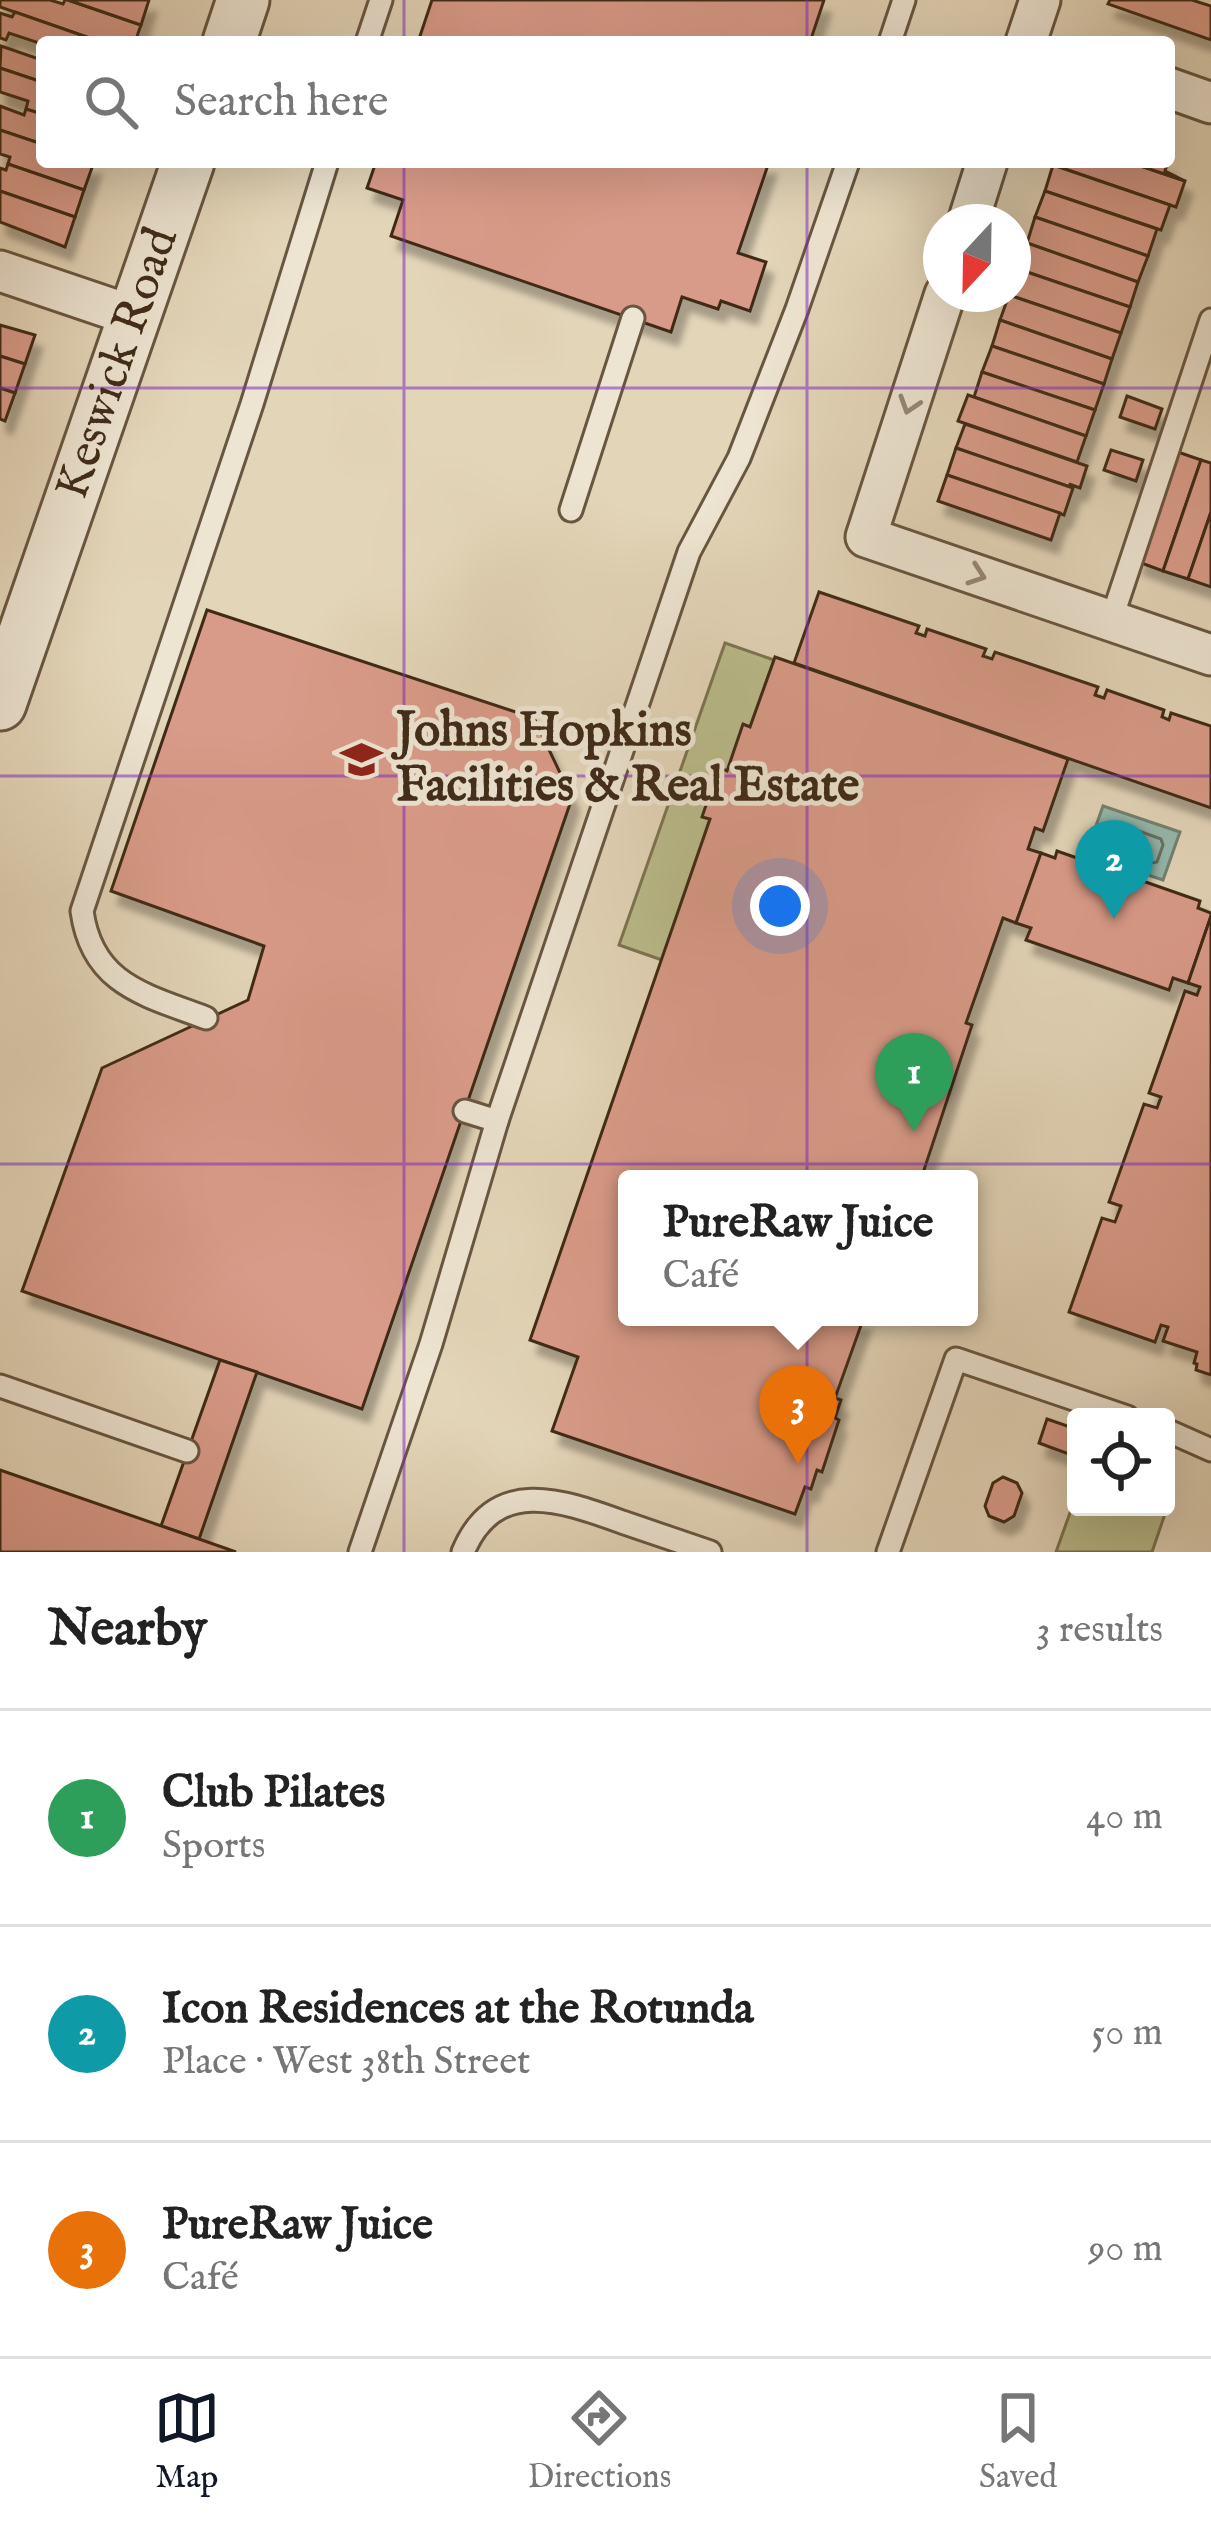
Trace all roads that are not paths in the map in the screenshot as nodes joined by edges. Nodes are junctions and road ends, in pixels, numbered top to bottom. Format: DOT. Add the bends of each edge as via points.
graph roads {
  1 [pos="243,0"];
  2 [pos="381,0"];
  3 [pos="904,0"];
  4 [pos="1040,0"];
  5 [pos="231,36"];
  6 [pos="369,36"];
  7 [pos="892,36"];
  8 [pos="1031,36"];
  9 [pos="1175,90"];
  10 [pos="1211,103"];
  11 [pos="186,168"];
  12 [pos="325,168"];
  13 [pos="846,168"];
  14 [pos="985,168"];
  15 [pos="974,204"];
  16 [pos="0,271"];
  17 [pos="939,312"];
  18 [pos="136,317"];
  19 [pos="633,319"];
  20 [pos="1211,320"];
  21 [pos="1202,378"];
  22 [pos="571,510"];
  23 [pos="1111,621"];
  24 [pos="1211,656"];
  25 [pos="0,704"];
  26 [pos="206,1018"];
  27 [pos="466,1111"];
  28 [pos="497,1121"];
  29 [pos="0,1386"];
  30 [pos="1100,1408"];
  31 [pos="1175,1434"];
  32 [pos="1211,1450"];
  33 [pos="188,1451"];
  34 [pos="360,1552"];
  35 [pos="463,1552"];
  36 [pos="710,1552"];
  37 [pos="888,1552"];
  1 -- 5 [label="street"];
  2 -- 6 [label="lane"];
  3 -- 7 [label="lane"];
  4 -- 8 [label="street"];
  9 -- 10 [label="street"];
  11 -- 18 [label="street, Keswick Road"];
  12 -- 26 [label="lane" via="82,911 94,955 118,981"];
  13 -- 28 [label="lane" via="740,458 689,552"];
  14 -- 15 [label="street"];
  16 -- 18 [label="street"];
  17 -- 23 [label="street, one-way" via="866,537"];
  18 -- 25 [label="street, Keswick Road"];
  19 -- 22 [label="lane"];
  20 -- 21 [label="lane"];
  21 -- 23 [label="lane"];
  23 -- 24 [label="street"];
  27 -- 28 [label="lane"];
  28 -- 34 [label="lane"];
  29 -- 33 [label="lane"];
  30 -- 37 [label="lane" via="956,1359"];
  31 -- 32 [label="lane"];
  35 -- 36 [label="lane" via="495,1510 549,1499"];
}
